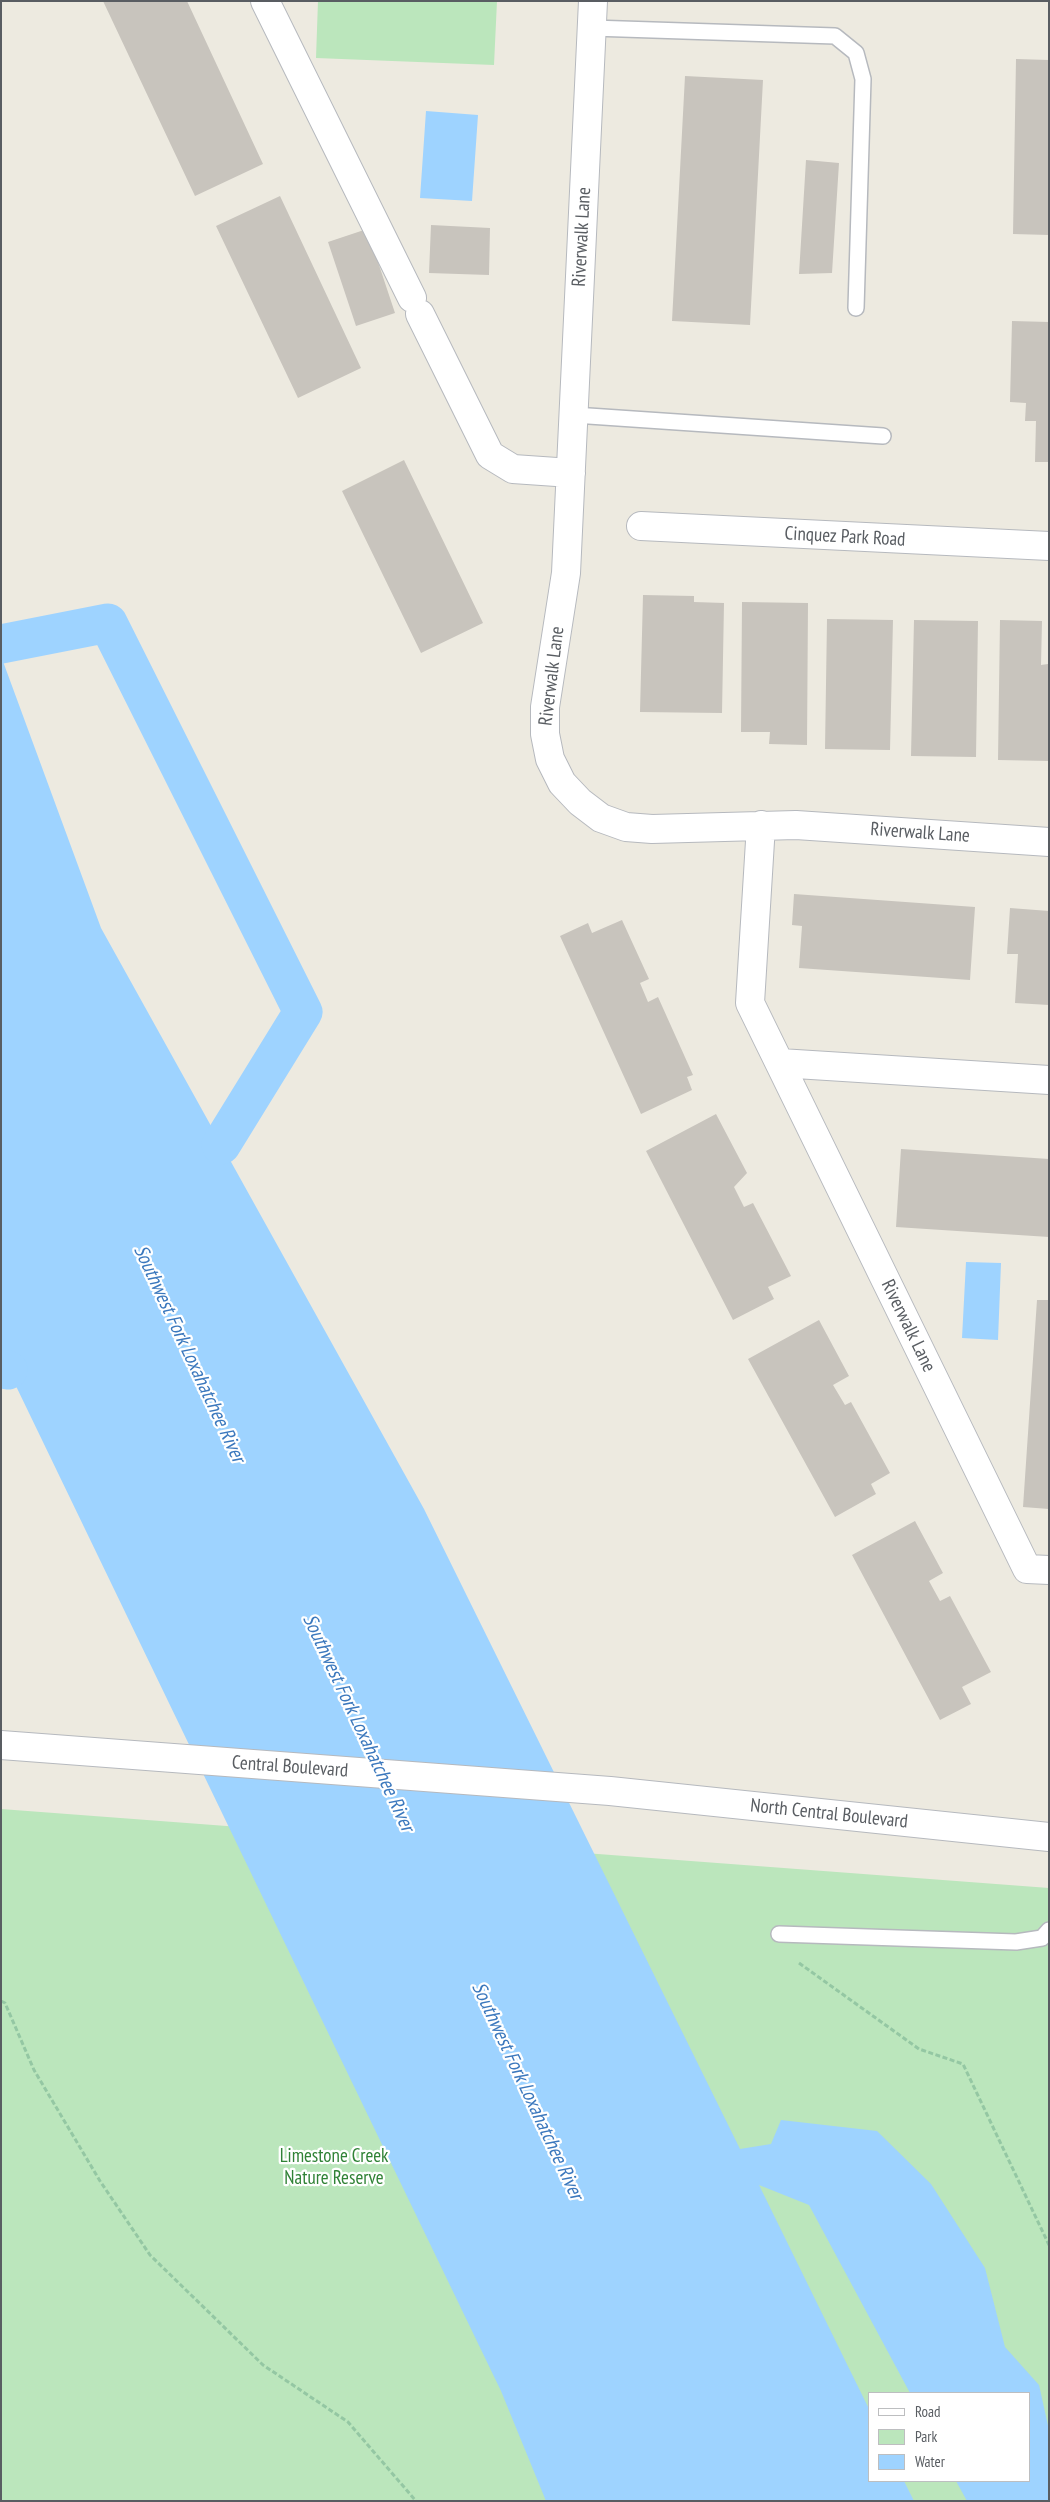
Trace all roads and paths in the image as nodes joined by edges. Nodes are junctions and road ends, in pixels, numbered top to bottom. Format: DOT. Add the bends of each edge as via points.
graph roads {
  1 [pos="265,1"];
  2 [pos="593,1"];
  3 [pos="592,28"];
  4 [pos="856,308"];
  5 [pos="574,415"];
  6 [pos="883,436"];
  7 [pos="571,473"];
  8 [pos="641,526"];
  9 [pos="1049,546"];
  10 [pos="761,825"];
  11 [pos="1049,842"];
  12 [pos="780,1063"];
  13 [pos="1049,1080"];
  14 [pos="1049,1570"];
  15 [pos="1,1745"];
  16 [pos="610,1791"];
  17 [pos="1049,1837"];
  18 [pos="1049,1930"];
  19 [pos="779,1934"];
  20 [pos="1,2001"];
  21 [pos="1049,2245"];
  22 [pos="416,2501"];
  1 -- 7 [label="street" via="490,455 513,469"];
  2 -- 3 [label="street, Riverwalk Lane"];
  3 -- 4 [label="lane" via="835,36 856,53 863,79"];
  3 -- 5 [label="street, Riverwalk Lane"];
  5 -- 6 [label="lane"];
  5 -- 7 [label="street, Riverwalk Lane"];
  7 -- 10 [label="street, Riverwalk Lane" via="566,573 544,734 550,759 562,783 601,818 626,827"];
  8 -- 9 [label="street, Cinquez Park Road"];
  10 -- 11 [label="street, Riverwalk Lane"];
  10 -- 12 [label="street, Riverwalk Lane" via="750,1003"];
  12 -- 13 [label="street"];
  12 -- 14 [label="street, Riverwalk Lane" via="1027,1569"];
  15 -- 16 [label="street, Central Boulevard"];
  16 -- 17 [label="street, North Central Boulevard"];
  18 -- 19 [label="lane" via="1042,1938 1016,1942"];
  19 -- 21 [label="path" via="780,1948 918,2049 963,2064"];
  20 -- 22 [label="path" via="34,2070 100,2181 150,2255 263,2365 348,2422"];
}
